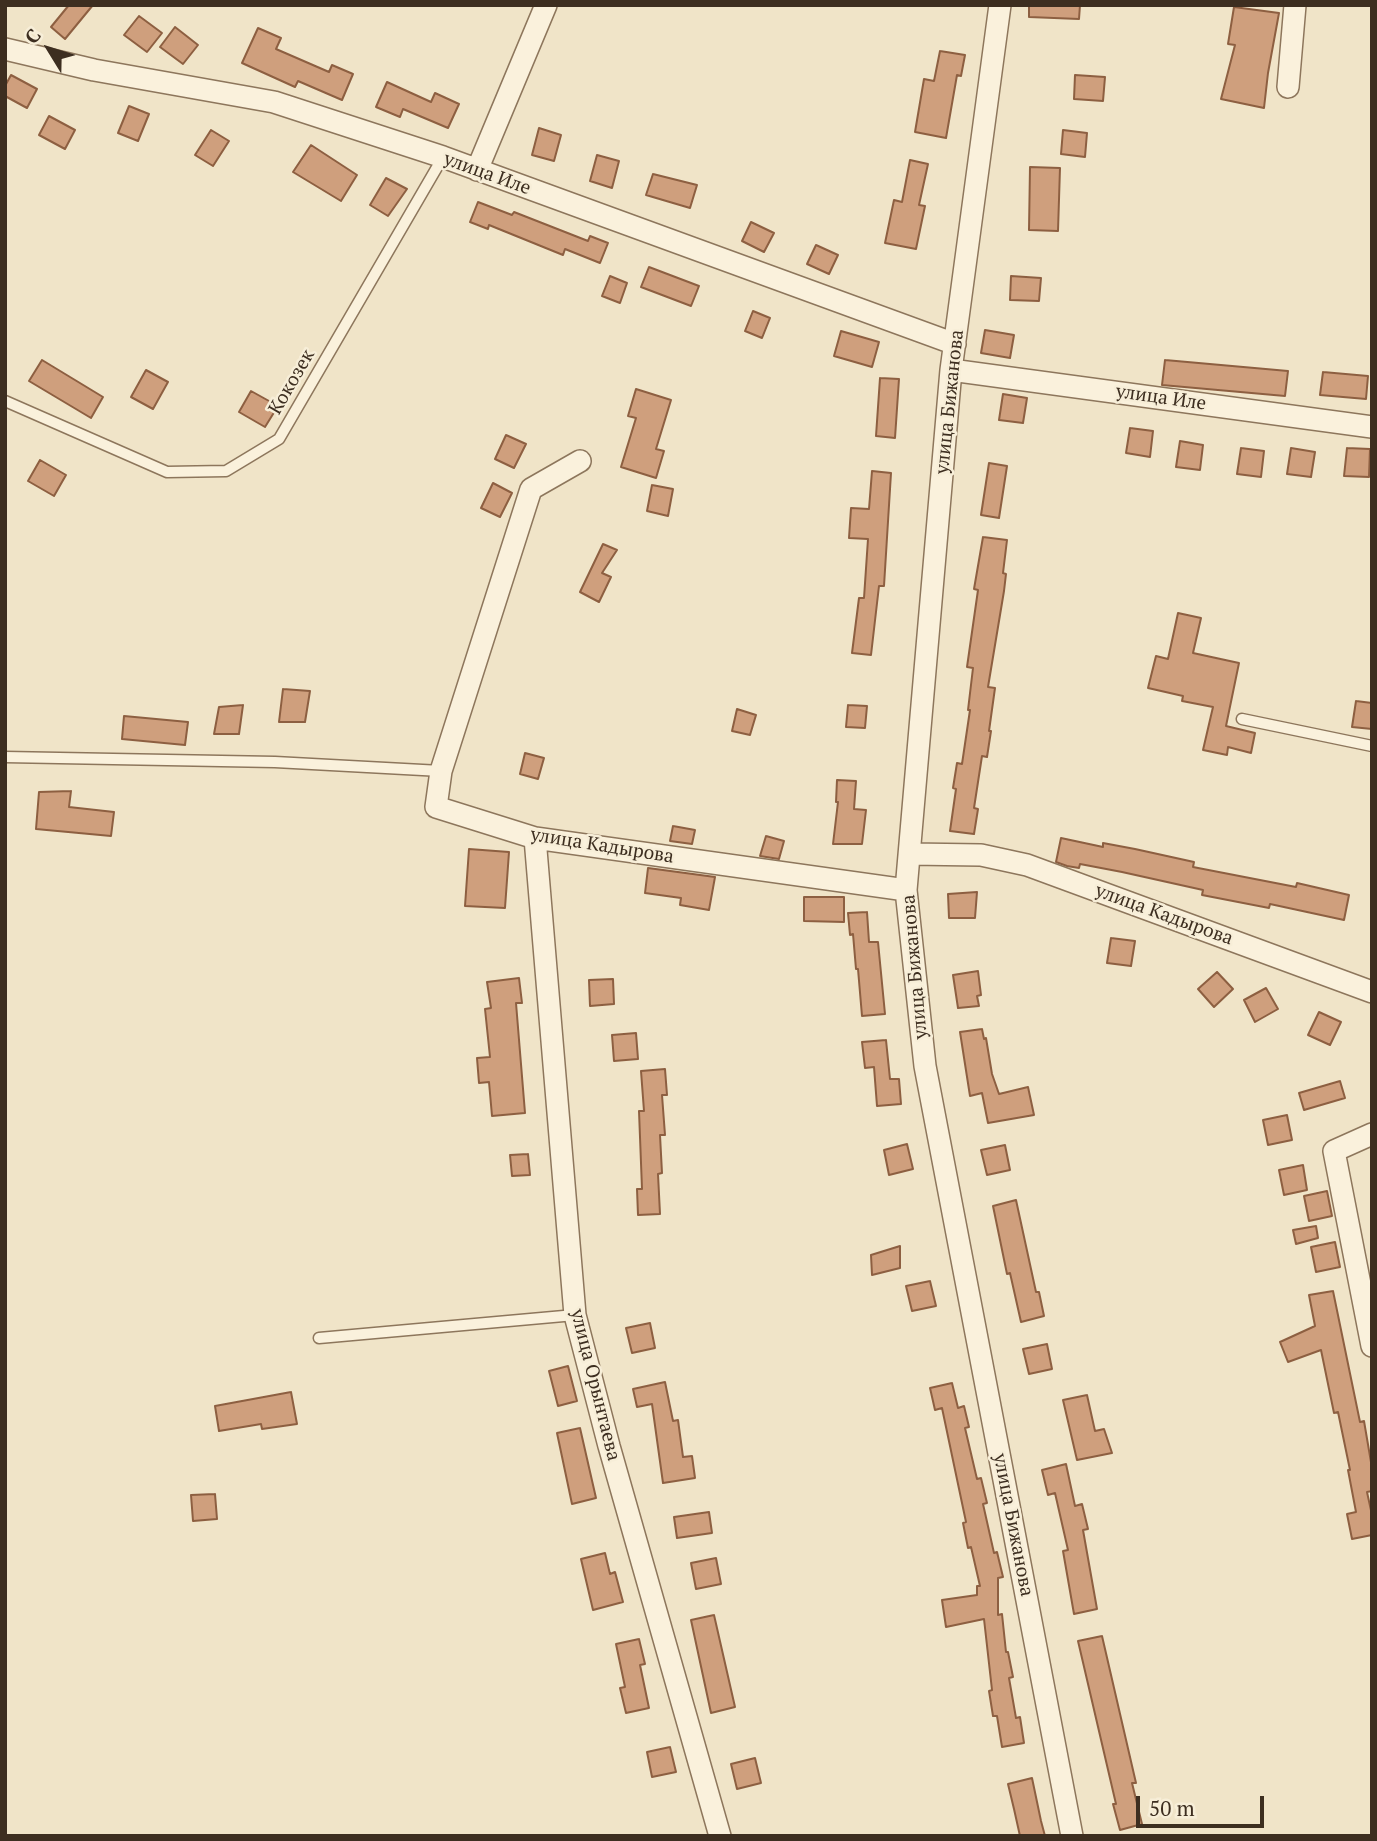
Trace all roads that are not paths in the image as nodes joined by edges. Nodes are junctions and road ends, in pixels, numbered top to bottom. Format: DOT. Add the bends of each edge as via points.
graph roads {
  1 [pos="545,5"];
  2 [pos="1000,5"];
  3 [pos="1295,5"];
  4 [pos="5,49"];
  5 [pos="1288,87"];
  6 [pos="443,157"];
  7 [pos="477,170"];
  8 [pos="955,344"];
  9 [pos="951,370"];
  10 [pos="5,401"];
  11 [pos="1372,427"];
  12 [pos="580,461"];
  13 [pos="1242,719"];
  14 [pos="1372,746"];
  15 [pos="5,757"];
  16 [pos="441,771"];
  17 [pos="535,838"];
  18 [pos="910,854"];
  19 [pos="906,890"];
  20 [pos="1372,992"];
  21 [pos="1372,1134"];
  22 [pos="575,1315"];
  23 [pos="320,1338"];
  24 [pos="1372,1346"];
  25 [pos="720,1836"];
  26 [pos="1072,1836"];
  1 -- 7 [label="street"];
  2 -- 8 [label="street, улица Бижанова"];
  3 -- 5 [label="street"];
  4 -- 6 [label="street, улица Иле" via="274,102"];
  6 -- 7 [label="street, улица Иле"];
  6 -- 10 [label="lane, Кокозек" via="279,439 226,471 167,472"];
  7 -- 8 [label="street, улица Иле"];
  8 -- 9 [label="street, улица Бижанова"];
  9 -- 11 [label="street, улица Иле"];
  9 -- 18 [label="street, улица Бижанова"];
  12 -- 16 [label="street, улица Кадырова" via="531,489"];
  13 -- 14 [label="lane"];
  15 -- 16 [label="lane" via="275,762"];
  16 -- 17 [label="street, улица Кадырова" via="436,807"];
  17 -- 19 [label="street, улица Кадырова"];
  17 -- 22 [label="street, улица Орынтаева"];
  18 -- 19 [label="street, улица Бижанова"];
  18 -- 20 [label="street, улица Кадырова" via="981,855 1027,865"];
  19 -- 26 [label="street, улица Бижанова" via="925,1066"];
  21 -- 24 [label="street" via="1334,1151"];
  22 -- 23 [label="lane"];
  22 -- 25 [label="street, улица Орынтаева"];
}
